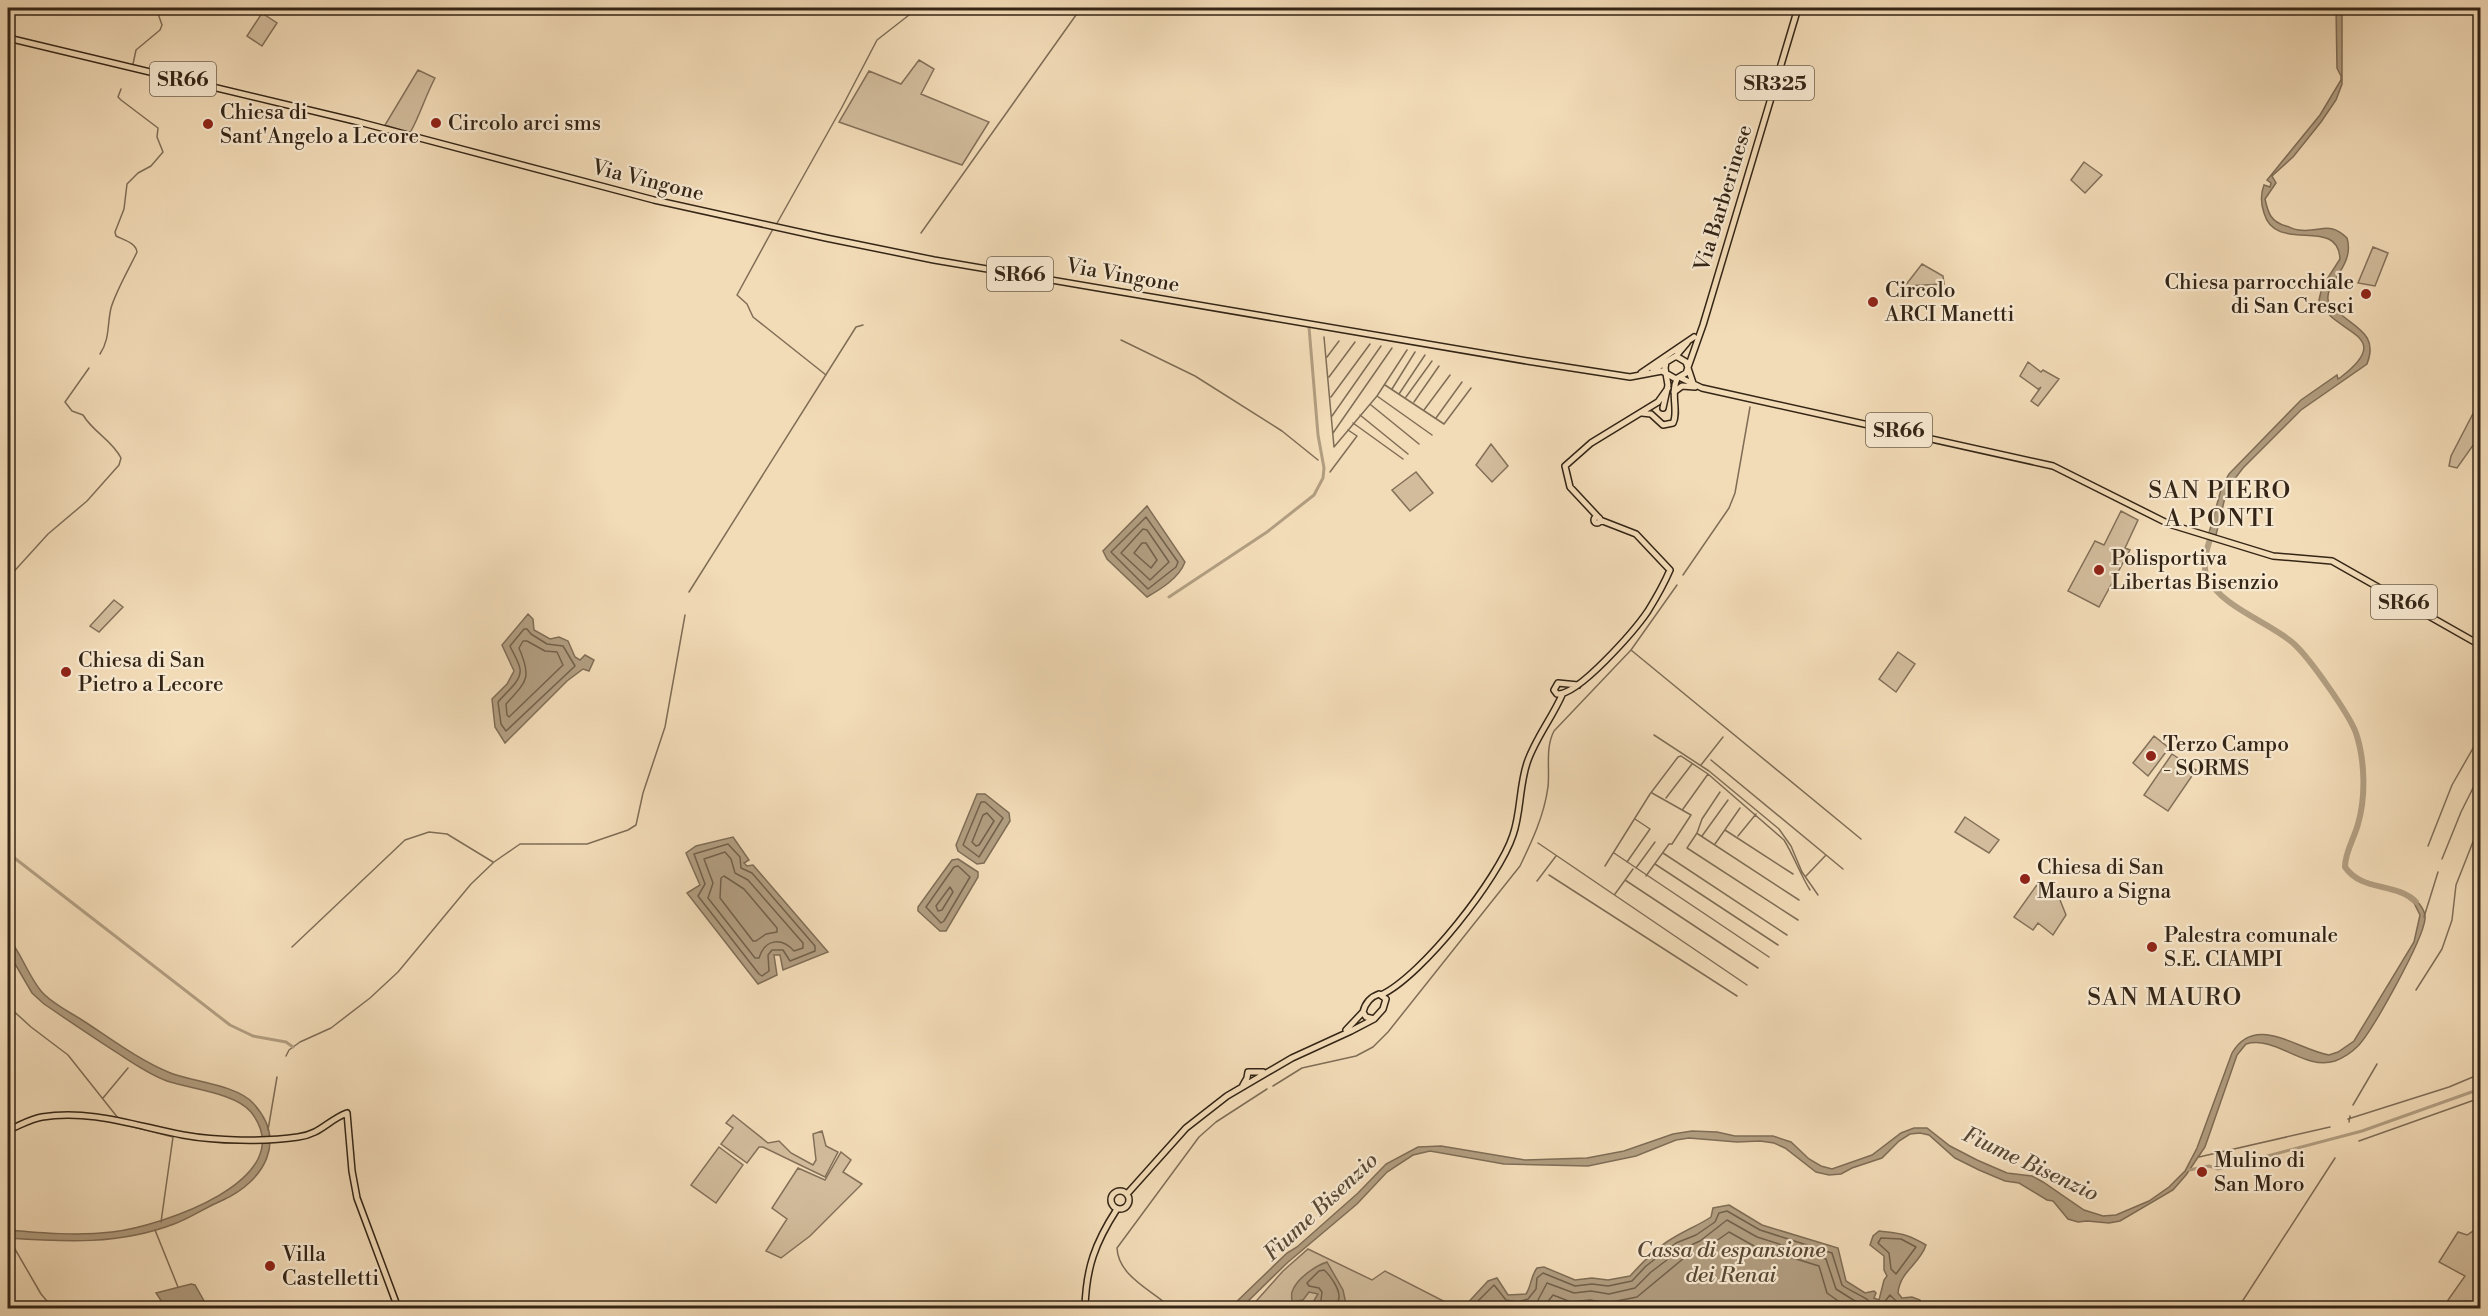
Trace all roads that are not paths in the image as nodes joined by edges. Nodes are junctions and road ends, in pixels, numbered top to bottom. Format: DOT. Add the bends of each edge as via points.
graph roads {
  1 [pos="1798,8"];
  2 [pos="8,38"];
  3 [pos="1701,329"];
  4 [pos="1694,337"];
  5 [pos="1676,356"];
  6 [pos="1666,362"];
  7 [pos="1687,368"];
  8 [pos="1648,374"];
  9 [pos="1667,374"];
  10 [pos="1634,377"];
  11 [pos="1679,378"];
  12 [pos="1694,384"];
  13 [pos="1700,387"];
  14 [pos="1668,388"];
  15 [pos="1674,393"];
  16 [pos="1663,408"];
  17 [pos="1673,411"];
  18 [pos="1641,414"];
  19 [pos="1658,420"];
  20 [pos="2481,645"];
  21 [pos="1565,690"];
  22 [pos="1555,693"];
  23 [pos="1556,708"];
  24 [pos="1400,984"];
  25 [pos="1381,995"];
  26 [pos="1386,1002"];
  27 [pos="1364,1012"];
  28 [pos="1374,1018"];
  29 [pos="1332,1038"];
  30 [pos="1271,1070"];
  31 [pos="1240,1088"];
  32 [pos="8,1130"];
  33 [pos="1127,1194"];
  34 [pos="1117,1209"];
  35 [pos="398,1308"];
  36 [pos="1084,1308"];
  1 -- 3 [label="main road, Via Barberinese / SR325"];
  2 -- 10 [label="main road, Via Vingone / SR66" via="308,109 684,207 912,256"];
  3 -- 4 [label="main road, Via Barberinese / SR325"];
  3 -- 7 [label="main road, Via Barberinese / SR325"];
  4 -- 5 [label="main road, Via Barberinese / SR325"];
  4 -- 10 [label="main road, Via Barberinese"];
  5 -- 6 [label="main road, SR66"];
  5 -- 7 [label="main road" via="1685,361"];
  6 -- 8 [label="main road, Via Vingone / SR66"];
  6 -- 9 [label="main road"];
  7 -- 11 [label="main road"];
  7 -- 12 [label="main road"];
  8 -- 9 [label="main road, Via Vingone / SR66"];
  8 -- 10 [label="main road, Via Vingone / SR66"];
  9 -- 11 [label="main road, SR66"];
  9 -- 14 [label="main road"];
  11 -- 12 [label="main road, SR66"];
  11 -- 15 [label="main road"];
  12 -- 13 [label="main road, SR66"];
  13 -- 15 [label="main road" via="1682,386"];
  13 -- 20 [label="main road, SR66" via="2060,468 2154,517 2193,531 2277,556 2327,560"];
  14 -- 16 [label="main road"];
  14 -- 18 [label="main road" via="1658,402"];
  15 -- 17 [label="main road"];
  16 -- 17 [label="main road"];
  16 -- 19 [label="main road"];
  17 -- 19 [label="main road" via="1675,419 1670,425"];
  18 -- 19 [label="main road" via="1649,413"];
  18 -- 21 [label="main road" via="1591,443 1565,466 1570,488 1599,520 1634,533 1670,570 1633,630 1578,685"];
  21 -- 22 [label="main road"];
  21 -- 22 [label="main road" via="1562,683 1556,684"];
  21 -- 23 [label="main road"];
  22 -- 23 [label="main road"];
  23 -- 24 [label="main road" via="1527,763 1515,828 1499,866 1428,957"];
  24 -- 25 [label="main road"];
  24 -- 26 [label="main road"];
  25 -- 26 [label="main road"];
  25 -- 27 [label="main road" via="1373,996"];
  26 -- 28 [label="main road"];
  27 -- 28 [label="main road" via="1366,1017"];
  27 -- 29 [label="main road" via="1351,1027"];
  28 -- 29 [label="main road"];
  29 -- 30 [label="main road"];
  30 -- 31 [label="main road"];
  30 -- 31 [label="main road" via="1248,1072"];
  31 -- 33 [label="main road" via="1186,1128"];
  32 -- 35 [label="main road" via="43,1117 74,1115 131,1122 185,1135 300,1137 315,1134 347,1113 357,1198"];
  33 -- 34 [label="main road" via="1128,1205"];
  33 -- 34 [label="main road" via="1119,1191 1112,1195 1110,1203"];
  34 -- 36 [label="main road" via="1092,1257"];
}
